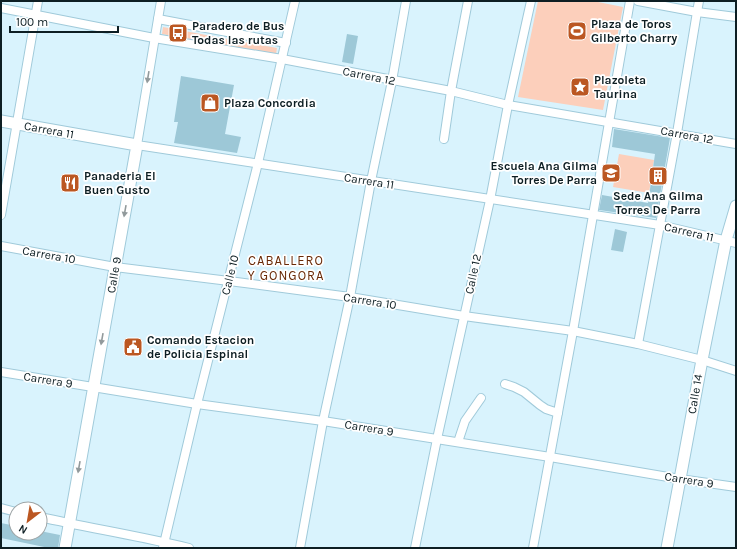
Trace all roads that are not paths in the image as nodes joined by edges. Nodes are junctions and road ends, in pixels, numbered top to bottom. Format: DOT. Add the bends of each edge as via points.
graph roads {
  1 [pos="38,1"];
  2 [pos="161,1"];
  3 [pos="295,1"];
  4 [pos="406,1"];
  5 [pos="468,1"];
  6 [pos="532,1"];
  7 [pos="630,1"];
  8 [pos="638,1"];
  9 [pos="699,1"];
  10 [pos="1,8"];
  11 [pos="697,12"];
  12 [pos="36,14"];
  13 [pos="736,18"];
  14 [pos="158,19"];
  15 [pos="154,38"];
  16 [pos="286,43"];
  17 [pos="282,59"];
  18 [pos="392,80"];
  19 [pos="451,91"];
  20 [pos="508,105"];
  21 [pos="1,121"];
  22 [pos="610,122"];
  23 [pos="17,124"];
  24 [pos="678,134"];
  25 [pos="444,139"];
  26 [pos="736,144"];
  27 [pos="137,145"];
  28 [pos="258,163"];
  29 [pos="371,181"];
  30 [pos="490,200"];
  31 [pos="736,206"];
  32 [pos="1,216"];
  33 [pos="593,216"];
  34 [pos="660,226"];
  35 [pos="731,242"];
  36 [pos="1,246"];
  37 [pos="115,267"];
  38 [pos="229,280"];
  39 [pos="350,297"];
  40 [pos="464,316"];
  41 [pos="573,331"];
  42 [pos="638,344"];
  43 [pos="702,360"];
  44 [pos="736,371"];
  45 [pos="1,372"];
  46 [pos="505,384"];
  47 [pos="94,387"];
  48 [pos="482,398"];
  49 [pos="197,404"];
  50 [pos="558,412"];
  51 [pos="323,421"];
  52 [pos="437,439"];
  53 [pos="458,442"];
  54 [pos="550,457"];
  55 [pos="680,479"];
  56 [pos="736,487"];
  57 [pos="48,519"];
  58 [pos="69,524"];
  59 [pos="164,545"];
  60 [pos="65,548"];
  61 [pos="189,548"];
  62 [pos="300,548"];
  63 [pos="415,548"];
  64 [pos="533,548"];
  65 [pos="666,548"];
  1 -- 12 [label="street"];
  2 -- 14 [label="street, Calle 9"];
  3 -- 16 [label="street, Calle 10"];
  4 -- 18 [label="street"];
  5 -- 19 [label="street"];
  6 -- 20 [label="street, Calle 12"];
  7 -- 22 [label="street"];
  8 -- 11 [label="street"];
  9 -- 11 [label="street"];
  10 -- 12 [label="street, Carrera 12"];
  11 -- 13 [label="street"];
  11 -- 24 [label="street"];
  12 -- 15 [label="street, Carrera 12"];
  12 -- 23 [label="street"];
  14 -- 15 [label="street, Calle 9"];
  14 -- 16 [label="street"];
  15 -- 17 [label="street, Carrera 12"];
  15 -- 27 [label="street, Calle 9, one-way"];
  16 -- 17 [label="street, Calle 10"];
  17 -- 18 [label="street, Carrera 12"];
  17 -- 28 [label="street, Calle 10"];
  18 -- 19 [label="street, Carrera 12"];
  18 -- 29 [label="street"];
  19 -- 20 [label="street, Carrera 12"];
  19 -- 25 [label="street"];
  20 -- 22 [label="street, Carrera 12"];
  20 -- 30 [label="street, Calle 12"];
  21 -- 23 [label="street, Carrera 11"];
  22 -- 24 [label="street, Carrera 12"];
  22 -- 33 [label="street"];
  23 -- 27 [label="street, Carrera 11"];
  23 -- 32 [label="street"];
  24 -- 26 [label="street, Carrera 12"];
  24 -- 34 [label="street"];
  27 -- 28 [label="street, Carrera 11"];
  27 -- 37 [label="street, Calle 9, one-way"];
  28 -- 29 [label="street, Carrera 11"];
  28 -- 38 [label="street, Calle 10"];
  29 -- 30 [label="street, Carrera 11"];
  29 -- 39 [label="street"];
  30 -- 33 [label="street, Carrera 11"];
  30 -- 40 [label="street, Calle 12"];
  31 -- 35 [label="street, Calle 14"];
  33 -- 34 [label="street, Carrera 11"];
  33 -- 41 [label="street"];
  34 -- 35 [label="street, Carrera 11"];
  34 -- 42 [label="street"];
  35 -- 43 [label="street, Calle 14"];
  36 -- 37 [label="street, Carrera 10"];
  37 -- 38 [label="street, Carrera 10"];
  37 -- 47 [label="street, Calle 9, one-way"];
  38 -- 39 [label="street, Carrera 10"];
  38 -- 49 [label="street, Calle 10"];
  39 -- 40 [label="street, Carrera 10"];
  39 -- 51 [label="street"];
  40 -- 41 [label="street, Carrera 10"];
  40 -- 52 [label="street, Calle 12"];
  41 -- 42 [label="street, Carrera 10"];
  41 -- 50 [label="street"];
  42 -- 43 [label="street, Carrera 10"];
  43 -- 44 [label="street, Carrera 10"];
  43 -- 55 [label="street, Calle 14"];
  45 -- 47 [label="street, Carrera 9"];
  46 -- 50 [label="street" via="524,392 546,409"];
  47 -- 49 [label="street, Carrera 9"];
  47 -- 58 [label="street, Calle 9, one-way"];
  48 -- 53 [label="street" via="465,421"];
  49 -- 51 [label="street, Carrera 9"];
  49 -- 59 [label="street, Calle 10"];
  50 -- 54 [label="street"];
  51 -- 52 [label="street, Carrera 9"];
  51 -- 62 [label="street"];
  52 -- 53 [label="street, Carrera 9"];
  52 -- 63 [label="street, Calle 12"];
  53 -- 54 [label="street, Carrera 9"];
  54 -- 55 [label="street, Carrera 9"];
  54 -- 64 [label="street"];
  55 -- 56 [label="street, Carrera 9"];
  55 -- 65 [label="street, Calle 14"];
  57 -- 58 [label="street"];
  58 -- 59 [label="street"];
  58 -- 60 [label="street, Calle 9"];
  59 -- 61 [label="street"];
}
